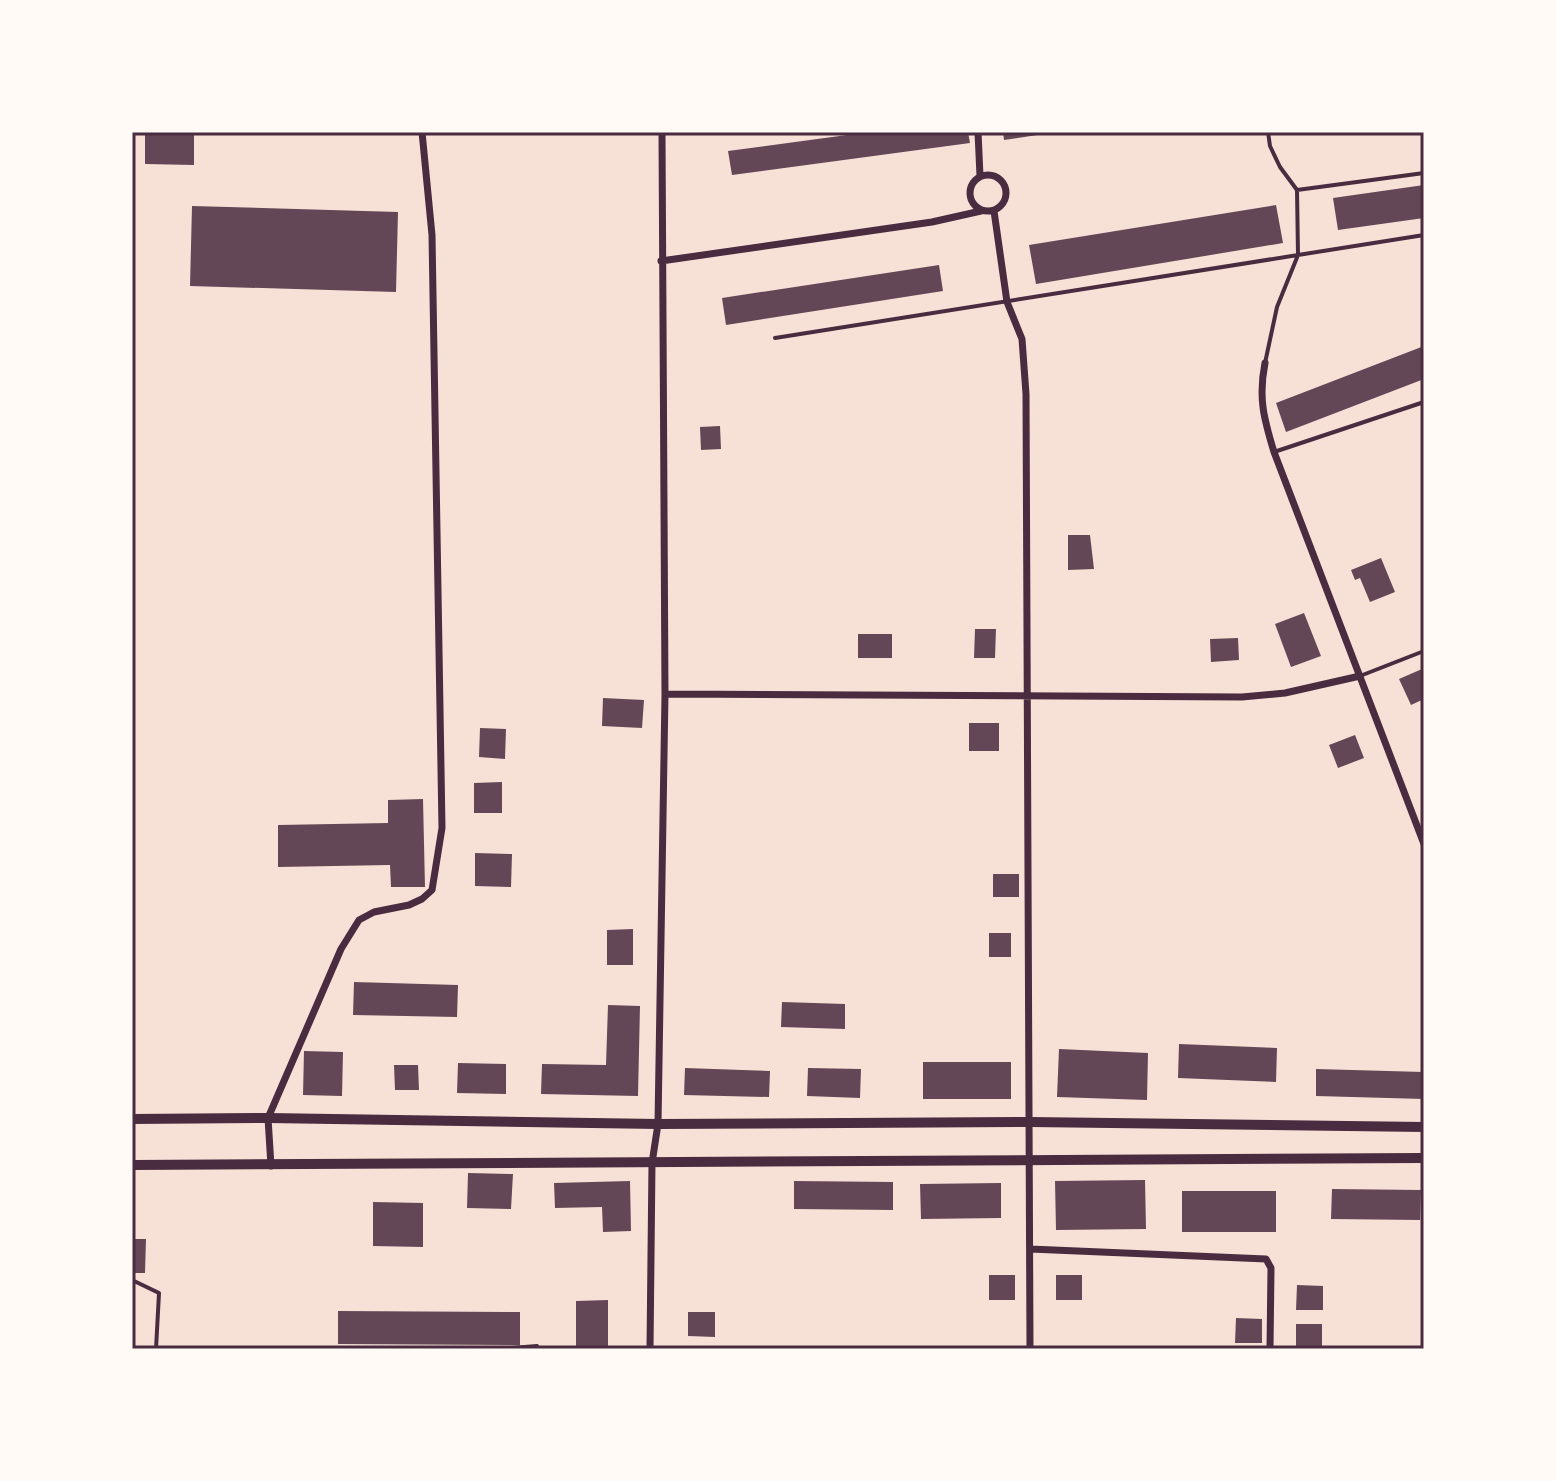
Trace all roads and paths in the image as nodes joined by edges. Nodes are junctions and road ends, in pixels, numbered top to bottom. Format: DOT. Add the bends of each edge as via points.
graph roads {
  1 [pos="422,132"];
  2 [pos="662,132"];
  3 [pos="716,132"];
  4 [pos="732,132"];
  5 [pos="978,132"];
  6 [pos="1268,132"];
  7 [pos="724,133"];
  8 [pos="1424,173"];
  9 [pos="980,176"];
  10 [pos="1297,190"];
  11 [pos="981,211"];
  12 [pos="994,211"];
  13 [pos="1424,235"];
  14 [pos="1298,255"];
  15 [pos="661,261"];
  16 [pos="1007,302"];
  17 [pos="775,338"];
  18 [pos="1265,363"];
  19 [pos="1424,402"];
  20 [pos="1274,452"];
  21 [pos="1424,651"];
  22 [pos="1360,676"];
  23 [pos="665,694"];
  24 [pos="1027,696"];
  25 [pos="1424,844"];
  26 [pos="268,1118"];
  27 [pos="132,1119"];
  28 [pos="1030,1122"];
  29 [pos="658,1124"];
  30 [pos="1424,1127"];
  31 [pos="1424,1158"];
  32 [pos="1030,1159"];
  33 [pos="652,1163"];
  34 [pos="132,1165"];
  35 [pos="271,1166"];
  36 [pos="1030,1249"];
  37 [pos="132,1280"];
  38 [pos="156,1349"];
  39 [pos="498,1349"];
  40 [pos="537,1349"];
  41 [pos="650,1349"];
  42 [pos="1030,1349"];
  43 [pos="1270,1349"];
  1 -- 26 [label="street" via="432,235 442,828 432,890 409,905 359,920 347,939"];
  2 -- 15 [label="street"];
  3 -- 7 [label="lane"];
  4 -- 7 [label="lane"];
  5 -- 9 [label="street"];
  6 -- 10 [label="lane" via="1280,167"];
  8 -- 10 [label="lane"];
  9 -- 11 [label="street" via="969,190 971,203"];
  9 -- 12 [label="street" via="999,178 1005,186 1006,196"];
  10 -- 14 [label="lane"];
  11 -- 12 [label="street"];
  11 -- 15 [label="street"];
  12 -- 16 [label="street"];
  13 -- 14 [label="lane"];
  14 -- 16 [label="lane"];
  14 -- 18 [label="lane" via="1277,307"];
  15 -- 23 [label="street"];
  16 -- 17 [label="lane"];
  16 -- 24 [label="street" via="1022,339 1026,394"];
  18 -- 20 [label="street" via="1262,410"];
  19 -- 20 [label="lane"];
  20 -- 22 [label="street"];
  21 -- 22 [label="lane"];
  22 -- 24 [label="street" via="1242,697"];
  22 -- 25 [label="street"];
  23 -- 24 [label="street"];
  23 -- 29 [label="street"];
  24 -- 28 [label="street"];
  26 -- 27 [label="main road"];
  26 -- 29 [label="main road"];
  26 -- 35 [label="street"];
  28 -- 29 [label="main road"];
  28 -- 30 [label="main road"];
  28 -- 32 [label="street"];
  29 -- 33 [label="street"];
  31 -- 32 [label="main road"];
  32 -- 33 [label="main road"];
  32 -- 36 [label="street"];
  33 -- 35 [label="main road"];
  33 -- 41 [label="street"];
  34 -- 35 [label="main road"];
  36 -- 42 [label="street"];
  36 -- 43 [label="street" via="1266,1259 1271,1268"];
  37 -- 38 [label="lane" via="159,1293"];
  39 -- 40 [label="lane"];
}
